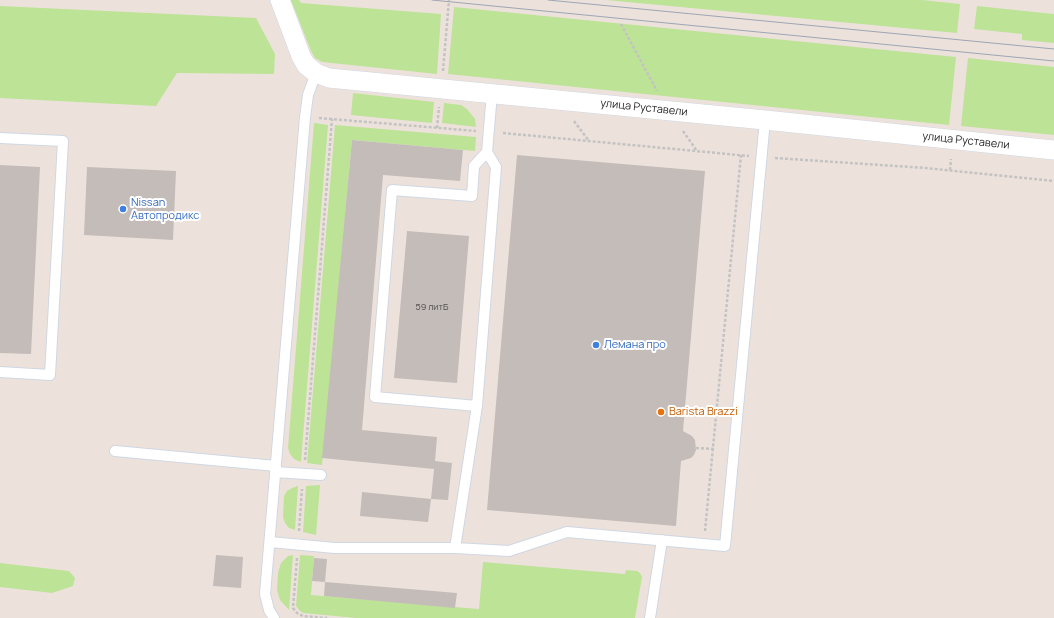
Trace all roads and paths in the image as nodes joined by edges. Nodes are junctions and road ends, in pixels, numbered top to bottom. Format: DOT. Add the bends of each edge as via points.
graph roads {
  1 [pos="280,0"];
  2 [pos="449,0"];
  3 [pos="316,73"];
  4 [pos="442,74"];
  5 [pos="492,93"];
  6 [pos="440,103"];
  7 [pos="305,117"];
  8 [pos="332,119"];
  9 [pos="765,120"];
  10 [pos="437,128"];
  11 [pos="488,132"];
  12 [pos="0,138"];
  13 [pos="1054,150"];
  14 [pos="487,152"];
  15 [pos="952,153"];
  16 [pos="741,155"];
  17 [pos="761,157"];
  18 [pos="950,170"];
  19 [pos="1054,181"];
  20 [pos="0,372"];
  21 [pos="477,406"];
  22 [pos="696,448"];
  23 [pos="714,449"];
  24 [pos="115,451"];
  25 [pos="276,469"];
  26 [pos="304,474"];
  27 [pos="321,475"];
  28 [pos="662,540"];
  29 [pos="270,542"];
  30 [pos="704,544"];
  31 [pos="298,545"];
  32 [pos="455,548"];
  33 [pos="274,618"];
  34 [pos="327,618"];
  35 [pos="650,618"];
  1 -- 3 [label="street" via="301,56 306,65"];
  2 -- 4 [label="path"];
  3 -- 5 [label="street, улица Руставели" via="329,78"];
  3 -- 7 [label="lane" via="308,95"];
  5 -- 9 [label="street, улица Руставели"];
  5 -- 11 [label="lane"];
  6 -- 10 [label="path"];
  7 -- 8 [label="path"];
  7 -- 25 [label="lane"];
  8 -- 10 [label="path"];
  8 -- 26 [label="path"];
  9 -- 13 [label="street, улица Руставели"];
  9 -- 17 [label="lane"];
  10 -- 11 [label="path"];
  11 -- 14 [label="lane"];
  11 -- 16 [label="path"];
  12 -- 20 [label="lane" via="63,141 50,375"];
  14 -- 21 [label="lane" via="496,167"];
  14 -- 21 [label="lane" via="474,166 472,196 392,190 375,397"];
  15 -- 18 [label="path"];
  16 -- 17 [label="path"];
  16 -- 23 [label="path"];
  17 -- 18 [label="path"];
  17 -- 30 [label="lane" via="725,546"];
  18 -- 19 [label="path"];
  21 -- 32 [label="lane"];
  22 -- 23 [label="path"];
  23 -- 30 [label="path"];
  24 -- 25 [label="lane"];
  25 -- 26 [label="lane"];
  25 -- 29 [label="lane"];
  26 -- 27 [label="lane"];
  26 -- 31 [label="path"];
  28 -- 30 [label="lane"];
  28 -- 32 [label="lane" via="567,532 509,551"];
  28 -- 35 [label="lane"];
  29 -- 31 [label="lane"];
  29 -- 33 [label="lane" via="265,594"];
  31 -- 32 [label="lane" via="335,548"];
  31 -- 34 [label="path" via="293,608 303,616"];
}
